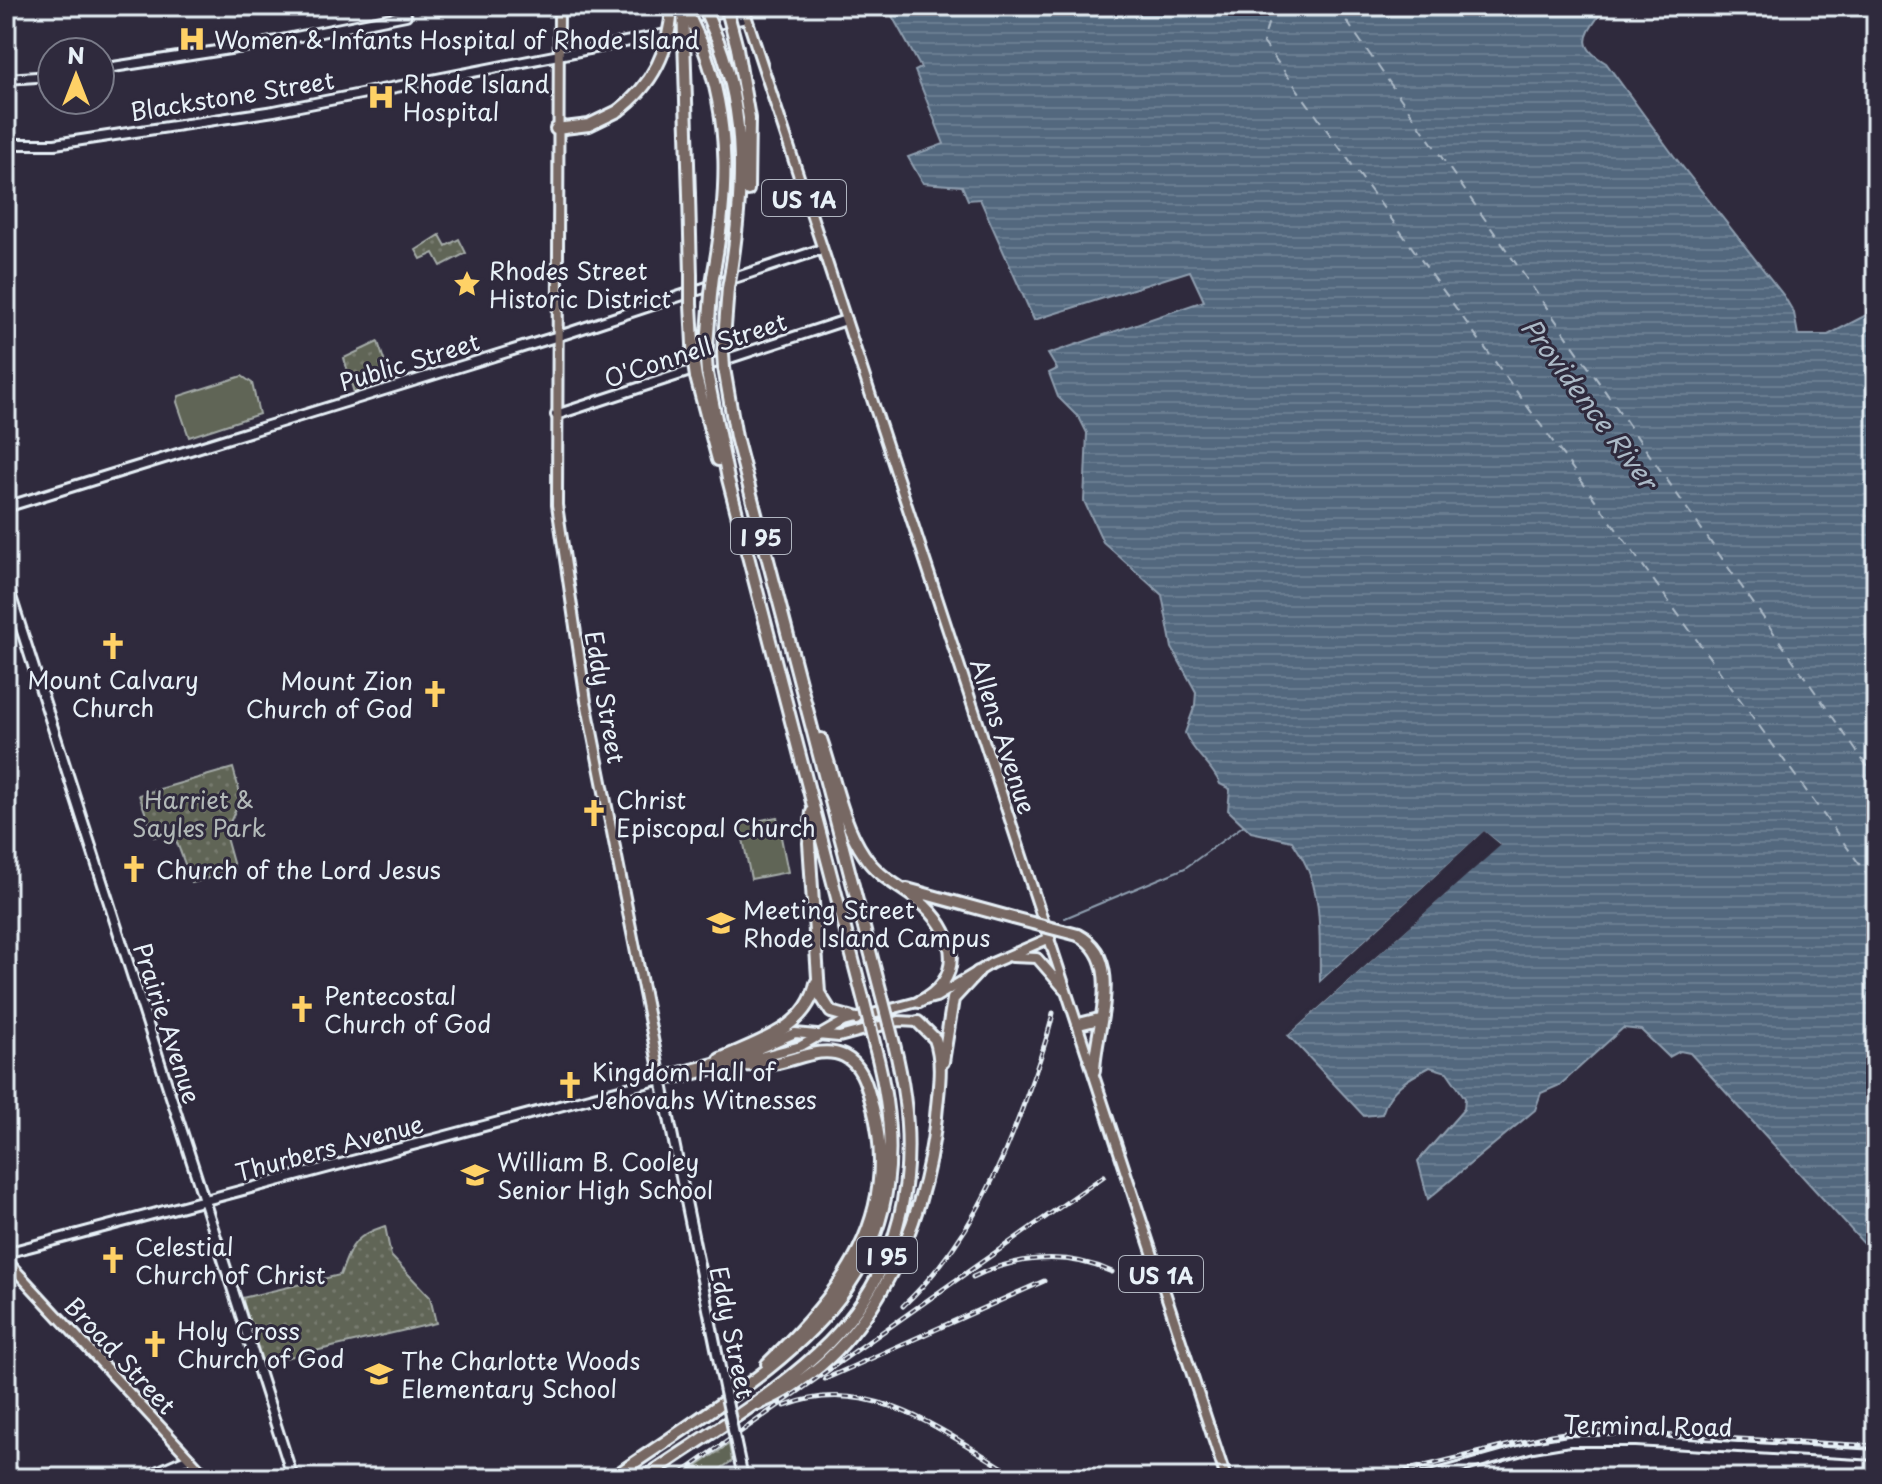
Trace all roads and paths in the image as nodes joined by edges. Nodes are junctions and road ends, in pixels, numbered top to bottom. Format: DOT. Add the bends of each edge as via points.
graph roads {
  1 [pos="454,6"];
  2 [pos="559,6"];
  3 [pos="672,6"];
  4 [pos="726,6"];
  5 [pos="743,6"];
  6 [pos="685,8"];
  7 [pos="704,8"];
  8 [pos="440,9"];
  9 [pos="406,15"];
  10 [pos="747,18"];
  11 [pos="557,55"];
  12 [pos="116,67"];
  13 [pos="36,77"];
  14 [pos="6,79"];
  15 [pos="556,129"];
  16 [pos="6,144"];
  17 [pos="739,227"];
  18 [pos="822,249"];
  19 [pos="846,320"];
  20 [pos="555,337"];
  21 [pos="556,415"];
  22 [pos="728,479"];
  23 [pos="6,507"];
  24 [pos="6,581"];
  25 [pos="810,715"];
  26 [pos="812,805"];
  27 [pos="887,880"];
  28 [pos="1050,938"];
  29 [pos="999,959"];
  30 [pos="817,970"];
  31 [pos="978,972"];
  32 [pos="1070,996"];
  33 [pos="919,1002"];
  34 [pos="856,1019"];
  35 [pos="1099,1019"];
  36 [pos="918,1022"];
  37 [pos="1079,1024"];
  38 [pos="819,1035"];
  39 [pos="725,1062"];
  40 [pos="1094,1071"];
  41 [pos="661,1079"];
  42 [pos="939,1080"];
  43 [pos="204,1201"];
  44 [pos="6,1253"];
  45 [pos="6,1260"];
  46 [pos="739,1390"];
  47 [pos="742,1410"];
  48 [pos="1876,1455"];
  49 [pos="189,1458"];
  50 [pos="143,1478"];
  51 [pos="208,1478"];
  52 [pos="293,1478"];
  53 [pos="612,1478"];
  54 [pos="644,1478"];
  55 [pos="743,1478"];
  56 [pos="1226,1478"];
  57 [pos="1423,1478"];
  1 -- 8 [label="street"];
  2 -- 11 [label="main road, Eddy Street"];
  3 -- 15 [label="highway, bridge" via="658,65 639,93 589,125"];
  4 -- 17 [label="highway, bridge" via="748,106 751,152"];
  5 -- 10 [label="main road, Allens Avenue / US 1A"];
  6 -- 22 [label="highway, bridge" via="694,364 709,434"];
  6 -- 22 [label="highway, I 95, bridge" via="719,100 727,163 706,359"];
  7 -- 17 [label="highway, I 95, bridge" via="718,41 740,131"];
  9 -- 12 [label="street"];
  10 -- 11 [label="street, Blackstone Street"];
  10 -- 18 [label="main road, Allens Avenue / US 1A"];
  11 -- 15 [label="main road, Eddy Street"];
  11 -- 16 [label="street, Blackstone Street" via="274,111 40,146"];
  13 -- 14 [label="street"];
  15 -- 20 [label="main road, Eddy Street"];
  17 -- 25 [label="highway, I 95, bridge" via="728,288 724,368 736,437"];
  18 -- 19 [label="main road, Allens Avenue / US 1A"];
  18 -- 20 [label="street, Public Street"];
  19 -- 21 [label="street, O'Connell Street"];
  19 -- 28 [label="main road, Allens Avenue / US 1A"];
  20 -- 21 [label="main road, Eddy Street"];
  20 -- 23 [label="street, Public Street"];
  21 -- 41 [label="main road, Eddy Street" via="557,505 578,660"];
  22 -- 26 [label="highway, I 95"];
  24 -- 43 [label="street, Prairie Avenue"];
  25 -- 27 [label="highway" via="857,844"];
  25 -- 47 [label="highway, I 95, bridge" via="894,1044 906,1101 909,1156 904,1199 888,1252 863,1300 804,1366"];
  26 -- 30 [label="highway" via="809,843"];
  26 -- 46 [label="highway, I 95, bridge" via="887,1099 888,1186 874,1238 851,1285 793,1351"];
  27 -- 33 [label="highway" via="932,913 948,943 947,980"];
  27 -- 35 [label="highway, bridge" via="1078,935 1095,948 1104,966"];
  28 -- 29 [label="main road, Thurbers Avenue"];
  28 -- 32 [label="main road, Allens Avenue / US 1A"];
  29 -- 31 [label="main road, Thurbers Avenue"];
  29 -- 32 [label="main road" via="1037,958"];
  30 -- 34 [label="highway" via="826,1008"];
  30 -- 39 [label="highway" via="812,998 798,1019"];
  31 -- 33 [label="main road, Thurbers Avenue" via="942,995"];
  31 -- 42 [label="highway" via="952,1002"];
  32 -- 37 [label="main road, Allens Avenue / US 1A"];
  33 -- 34 [label="main road, Thurbers Avenue"];
  34 -- 38 [label="main road, Thurbers Avenue"];
  35 -- 37 [label="highway"];
  35 -- 40 [label="highway"];
  36 -- 38 [label="main road, Thurbers Avenue" via="899,1021 839,1037"];
  36 -- 42 [label="highway" via="935,1039"];
  37 -- 40 [label="main road, Allens Avenue / US 1A"];
  38 -- 39 [label="main road, Thurbers Avenue" via="792,1034"];
  39 -- 41 [label="main road, Thurbers Avenue" via="675,1071"];
  39 -- 46 [label="highway" via="776,1064 827,1052 848,1058 864,1077 881,1157 872,1216 843,1280 809,1323"];
  40 -- 56 [label="main road, Allens Avenue / US 1A"];
  41 -- 43 [label="street, Thurbers Avenue"];
  41 -- 55 [label="street, Eddy Street, bridge"];
  42 -- 47 [label="highway" via="924,1197 877,1297 822,1361 776,1396"];
  43 -- 44 [label="street, Thurbers Avenue"];
  43 -- 52 [label="street, Prairie Avenue"];
  45 -- 49 [label="main road, Broad Street"];
  46 -- 53 [label="highway, I 95"];
  47 -- 54 [label="highway, I 95"];
  48 -- 57 [label="street, Terminal Road" via="1569,1441"];
  49 -- 50 [label="street"];
  49 -- 51 [label="main road, Broad Street"];
}
